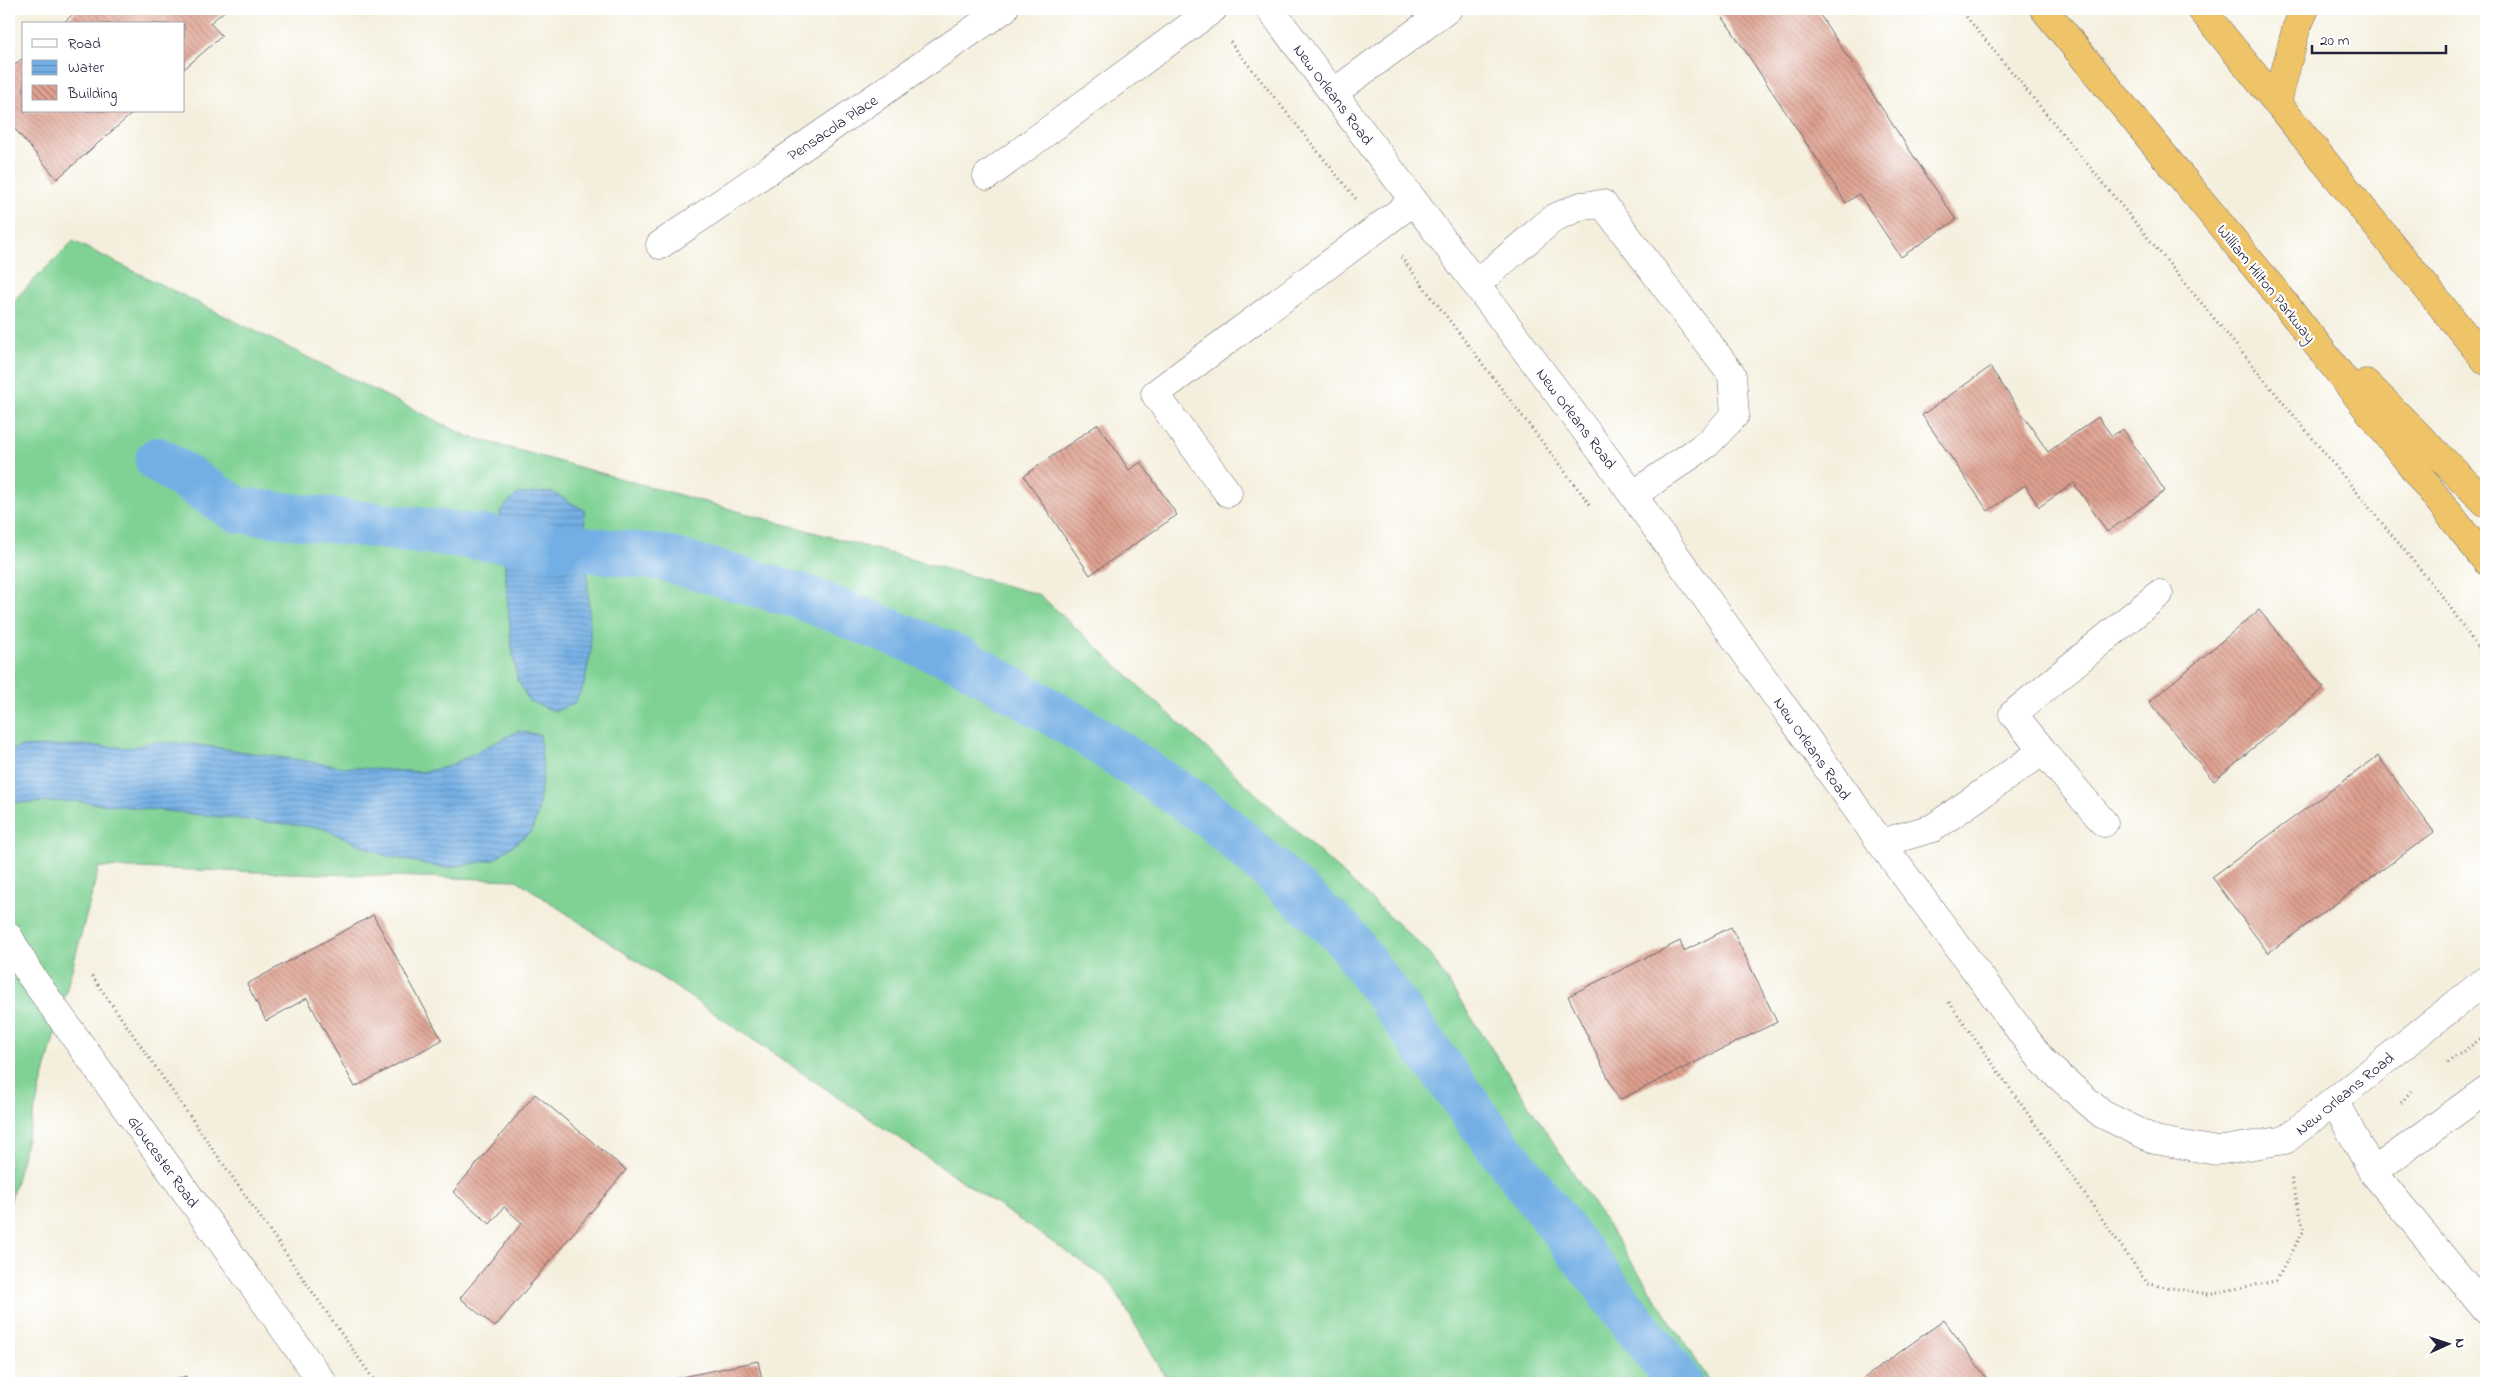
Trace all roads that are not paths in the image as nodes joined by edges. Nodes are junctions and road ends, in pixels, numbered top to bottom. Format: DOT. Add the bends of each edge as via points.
graph roads {
  1 [pos="1004,9"];
  2 [pos="1213,9"];
  3 [pos="1270,9"];
  4 [pos="1448,9"];
  5 [pos="2044,9"];
  6 [pos="2201,9"];
  7 [pos="2305,9"];
  8 [pos="1333,93"];
  9 [pos="2277,103"];
  10 [pos="987,176"];
  11 [pos="1414,201"];
  12 [pos="660,244"];
  13 [pos="1476,284"];
  14 [pos="2283,301"];
  15 [pos="2486,361"];
  16 [pos="1228,493"];
  17 [pos="1633,495"];
  18 [pos="2486,502"];
  19 [pos="2486,561"];
  20 [pos="2159,594"];
  21 [pos="2043,751"];
  22 [pos="2104,824"];
  23 [pos="1881,843"];
  24 [pos="9,938"];
  25 [pos="2486,980"];
  26 [pos="2486,1090"];
  27 [pos="2334,1101"];
  28 [pos="2373,1172"];
  29 [pos="2486,1310"];
  30 [pos="323,1383"];
  1 -- 12 [label="street, Pensacola Place"];
  2 -- 10 [label="street"];
  3 -- 8 [label="street, New Orleans Road"];
  4 -- 8 [label="street"];
  5 -- 14 [label="highway, William Hilton Parkway"];
  6 -- 9 [label="highway"];
  7 -- 9 [label="highway" via="2296,29"];
  8 -- 11 [label="street, New Orleans Road"];
  9 -- 15 [label="highway"];
  11 -- 13 [label="street, New Orleans Road"];
  11 -- 16 [label="street" via="1155,394"];
  13 -- 17 [label="street, New Orleans Road"];
  13 -- 17 [label="street" via="1554,218 1581,206 1603,204 1732,375 1735,415 1707,444"];
  14 -- 18 [label="highway"];
  14 -- 19 [label="highway, William Hilton Parkway"];
  17 -- 23 [label="street, New Orleans Road"];
  20 -- 21 [label="street" via="2013,714"];
  21 -- 22 [label="street"];
  21 -- 23 [label="street" via="1933,828"];
  23 -- 27 [label="street, New Orleans Road" via="2044,1064 2102,1114 2155,1140 2217,1152 2285,1140"];
  24 -- 30 [label="street, Gloucester Road" via="29,972"];
  25 -- 27 [label="street, New Orleans Road"];
  26 -- 28 [label="street"];
  27 -- 28 [label="street"];
  28 -- 29 [label="street"];
}
